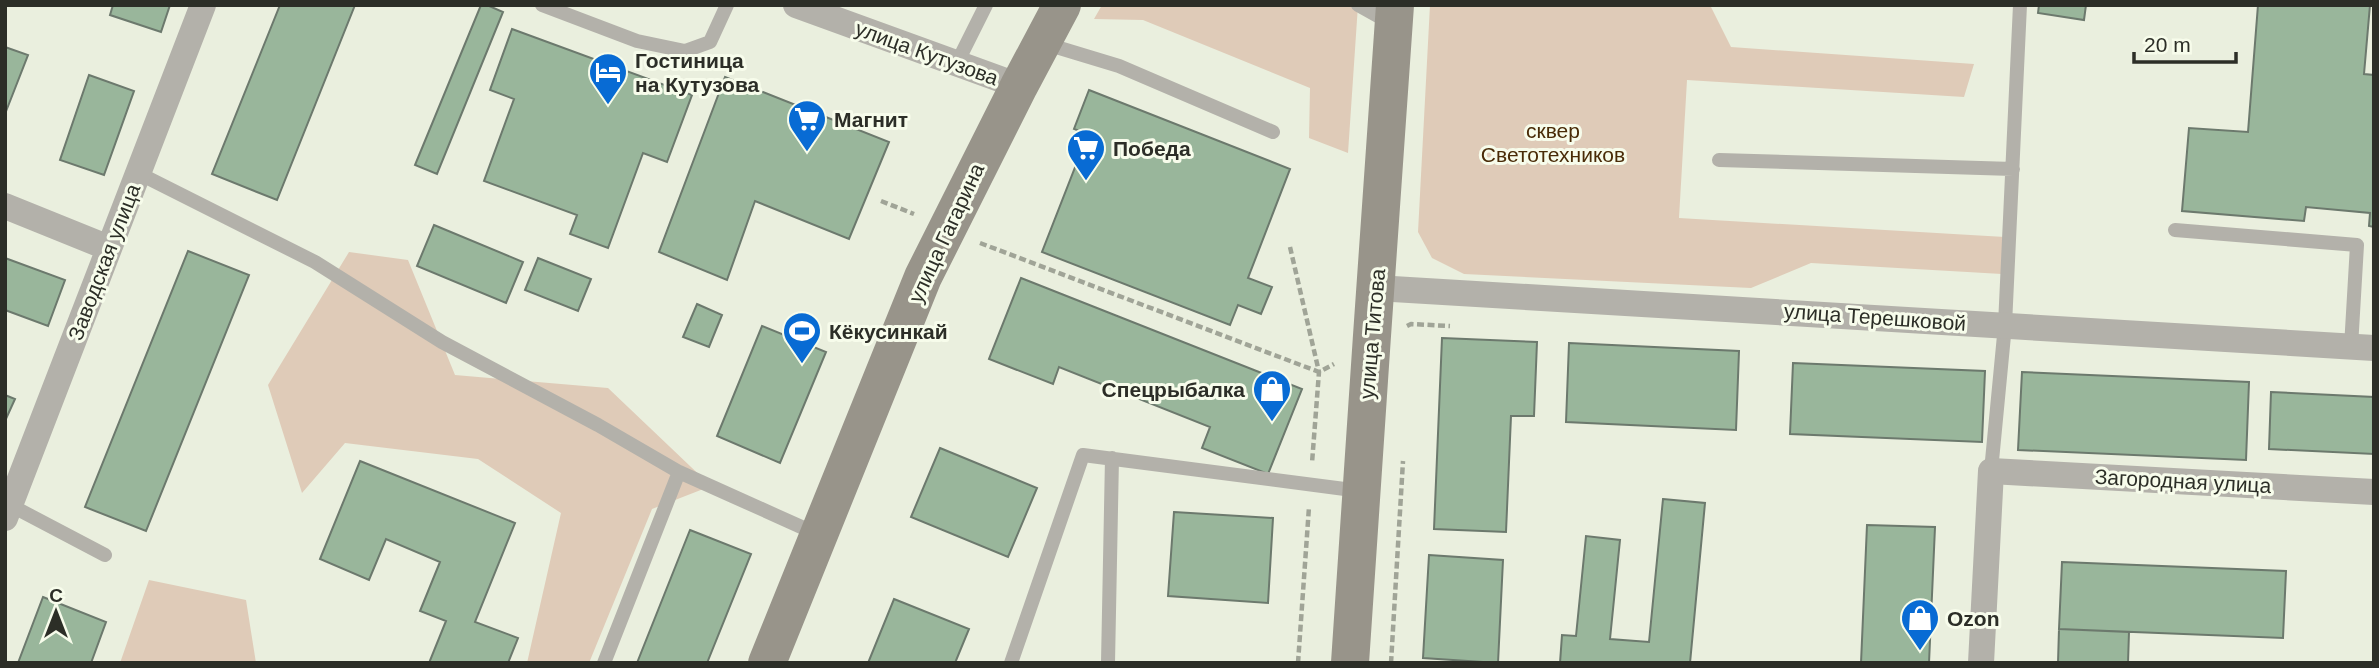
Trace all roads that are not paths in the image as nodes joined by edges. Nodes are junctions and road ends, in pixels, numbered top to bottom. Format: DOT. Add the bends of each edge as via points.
graph roads {
  1 [pos="203,5"];
  2 [pos="542,5"];
  3 [pos="727,5"];
  4 [pos="796,5"];
  5 [pos="986,5"];
  6 [pos="1062,5"];
  7 [pos="1358,5"];
  8 [pos="2020,5"];
  9 [pos="1394,15"];
  10 [pos="1042,43"];
  11 [pos="957,63"];
  12 [pos="1018,86"];
  13 [pos="1273,132"];
  14 [pos="1719,160"];
  15 [pos="2013,169"];
  16 [pos="138,173"];
  17 [pos="5,206"];
  18 [pos="2175,230"];
  19 [pos="109,248"];
  20 [pos="1394,288"];
  21 [pos="2005,325"];
  22 [pos="2362,348"];
  23 [pos="1112,458"];
  24 [pos="1991,471"];
  25 [pos="679,472"];
  26 [pos="1361,491"];
  27 [pos="2374,492"];
  28 [pos="8,512"];
  29 [pos="818,535"];
  30 [pos="106,555"];
  31 [pos="604,663"];
  32 [pos="766,663"];
  33 [pos="1011,663"];
  34 [pos="1108,663"];
  35 [pos="1350,663"];
  36 [pos="1981,663"];
  1 -- 16 [label="street, Заводская улица"];
  2 -- 3 [label="lane" via="637,41 685,51 709,42"];
  4 -- 11 [label="street, улица Кутузова"];
  5 -- 11 [label="lane"];
  6 -- 10 [label="main road, улица Гагарина"];
  7 -- 9 [label="lane"];
  8 -- 15 [label="lane"];
  9 -- 20 [label="main road, улица Титова"];
  10 -- 12 [label="main road, улица Гагарина"];
  10 -- 13 [label="lane" via="1119,66"];
  11 -- 12 [label="street, улица Кутузова"];
  12 -- 29 [label="main road, улица Гагарина" via="923,277"];
  14 -- 15 [label="lane"];
  15 -- 21 [label="lane"];
  16 -- 19 [label="street, Заводская улица"];
  16 -- 25 [label="lane" via="316,262 442,342"];
  17 -- 19 [label="street"];
  18 -- 22 [label="lane" via="2357,245"];
  19 -- 28 [label="street, Заводская улица"];
  20 -- 21 [label="street, улица Терешковой"];
  20 -- 26 [label="main road, улица Титова" via="1370,344"];
  21 -- 22 [label="street, улица Терешковой"];
  21 -- 24 [label="lane"];
  23 -- 26 [label="lane"];
  23 -- 33 [label="lane" via="1083,455"];
  23 -- 34 [label="lane"];
  24 -- 27 [label="street, Загородная улица"];
  24 -- 36 [label="street"];
  25 -- 29 [label="lane"];
  25 -- 31 [label="lane"];
  26 -- 35 [label="main road, улица Титова"];
  28 -- 30 [label="lane"];
  29 -- 32 [label="main road, улица Гагарина"];
}
